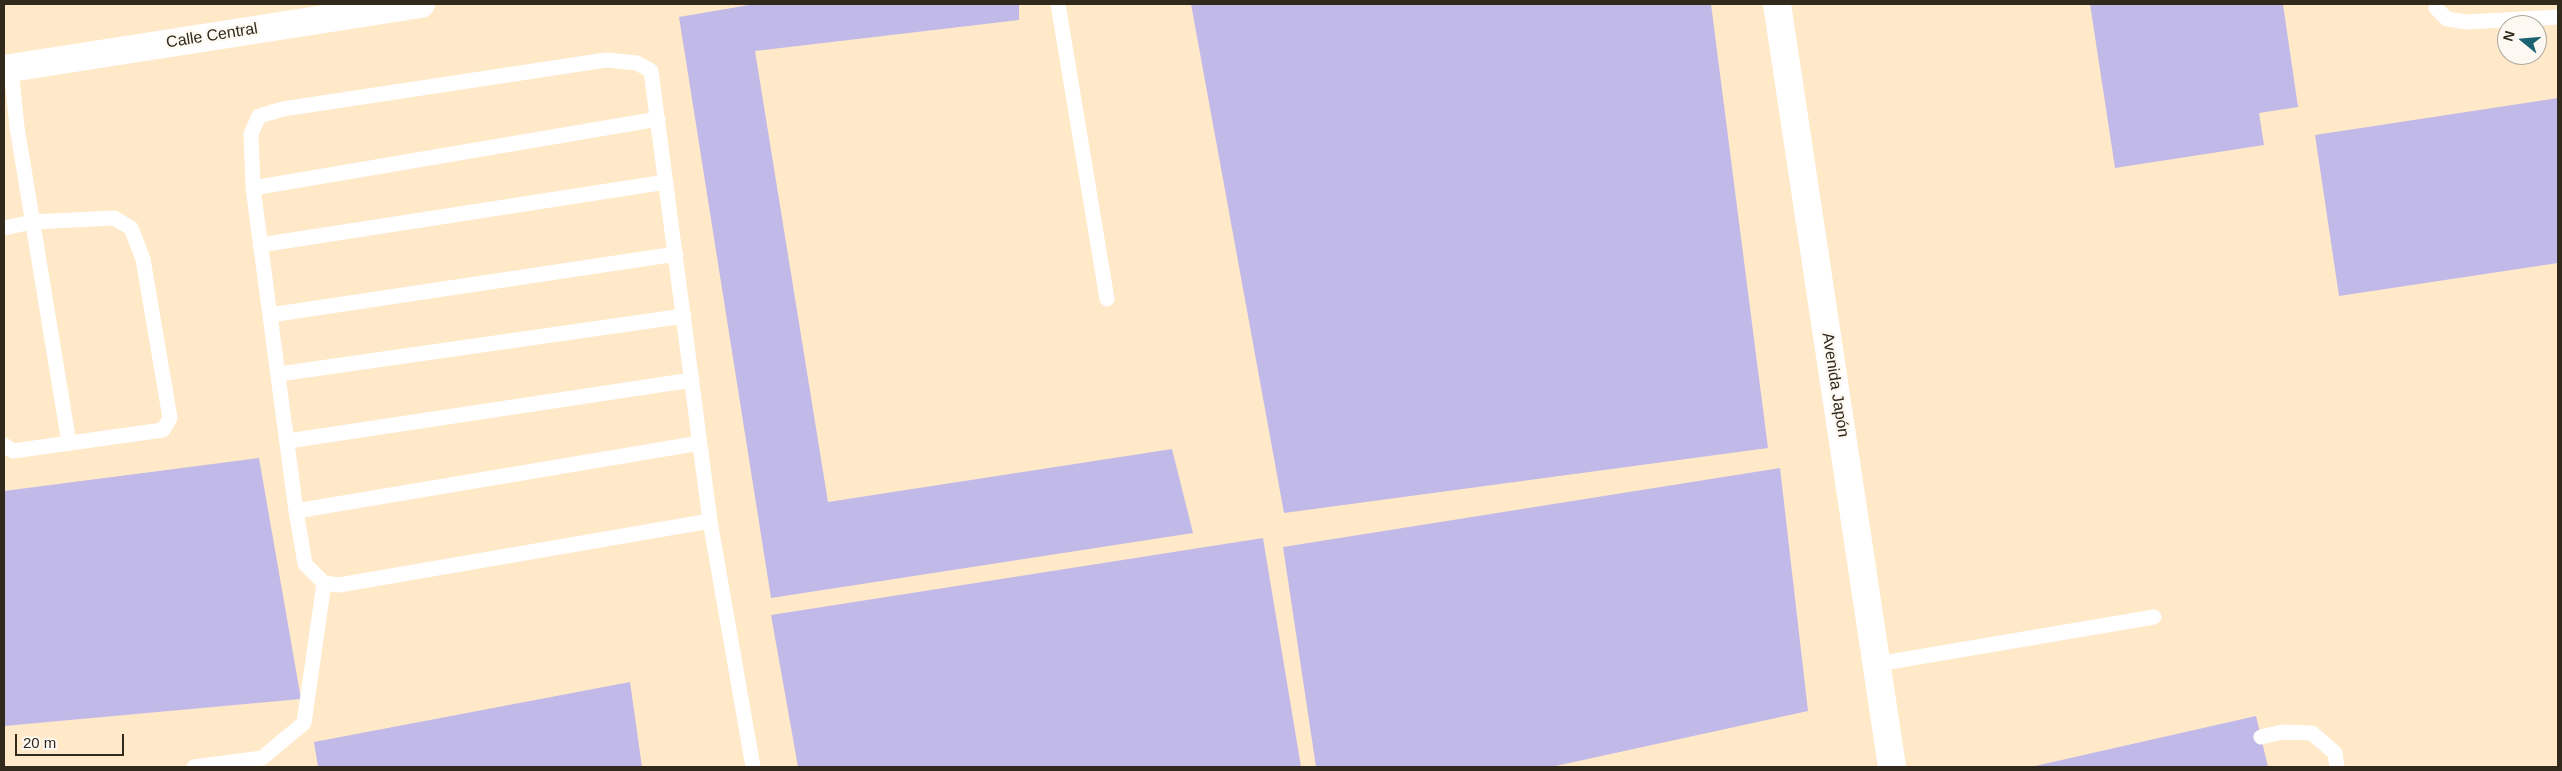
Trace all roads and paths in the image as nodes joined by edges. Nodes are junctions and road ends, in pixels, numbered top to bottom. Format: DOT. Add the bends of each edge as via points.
graph roads {
  1 [pos="421,4"];
  2 [pos="1058,4"];
  3 [pos="1778,4"];
  4 [pos="2436,4"];
  5 [pos="331,11"];
  6 [pos="2558,16"];
  7 [pos="8,68"];
  8 [pos="658,119"];
  9 [pos="666,182"];
  10 [pos="253,188"];
  11 [pos="32,222"];
  12 [pos="4,228"];
  13 [pos="260,245"];
  14 [pos="676,254"];
  15 [pos="1107,299"];
  16 [pos="270,315"];
  17 [pos="684,316"];
  18 [pos="279,374"];
  19 [pos="692,380"];
  20 [pos="288,441"];
  21 [pos="69,442"];
  22 [pos="700,443"];
  23 [pos="4,445"];
  24 [pos="296,511"];
  25 [pos="710,521"];
  26 [pos="324,583"];
  27 [pos="2154,617"];
  28 [pos="1877,664"];
  29 [pos="2262,737"];
  30 [pos="263,763"];
  31 [pos="194,767"];
  32 [pos="753,767"];
  33 [pos="1892,767"];
  34 [pos="2337,767"];
  1 -- 5 [label="street, Calle Central"];
  2 -- 15 [label="lane"];
  3 -- 28 [label="street, Avenida Japón"];
  4 -- 6 [label="lane" via="2447,19 2467,22"];
  5 -- 7 [label="street, Calle Central"];
  7 -- 11 [label="lane"];
  8 -- 9 [label="lane"];
  8 -- 10 [label="lane"];
  8 -- 10 [label="lane" via="651,72 638,64 606,60 283,109 259,116 252,134"];
  9 -- 13 [label="lane"];
  9 -- 14 [label="lane"];
  10 -- 13 [label="lane"];
  11 -- 12 [label="lane"];
  11 -- 21 [label="lane"];
  11 -- 21 [label="lane" via="114,218 131,228 143,259 170,418 163,430"];
  13 -- 16 [label="lane"];
  14 -- 16 [label="lane"];
  14 -- 17 [label="lane"];
  16 -- 18 [label="lane"];
  17 -- 18 [label="lane"];
  17 -- 19 [label="lane"];
  18 -- 20 [label="lane"];
  19 -- 20 [label="lane"];
  19 -- 22 [label="lane"];
  20 -- 24 [label="lane"];
  21 -- 23 [label="lane" via="13,451"];
  22 -- 24 [label="lane"];
  22 -- 25 [label="lane"];
  24 -- 26 [label="lane" via="305,564"];
  25 -- 26 [label="lane" via="339,585"];
  25 -- 32 [label="lane"];
  26 -- 30 [label="lane" via="304,723"];
  27 -- 28 [label="lane"];
  28 -- 33 [label="street, Avenida Japón"];
  29 -- 34 [label="lane" via="2282,732 2312,733 2335,753"];
  30 -- 31 [label="lane"];
}
